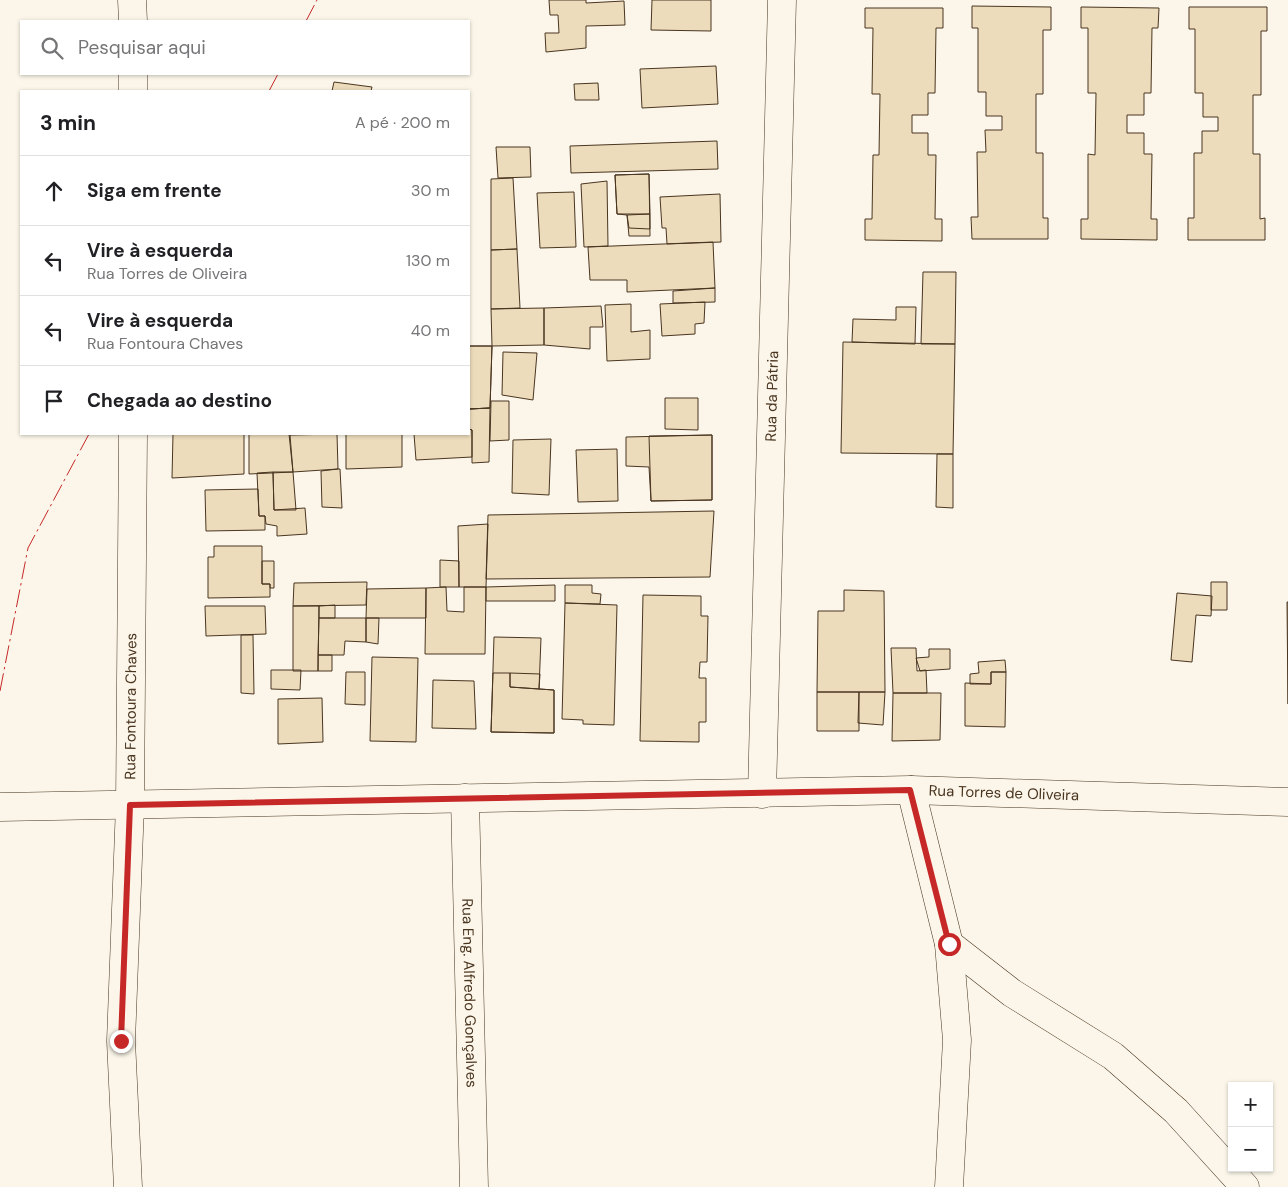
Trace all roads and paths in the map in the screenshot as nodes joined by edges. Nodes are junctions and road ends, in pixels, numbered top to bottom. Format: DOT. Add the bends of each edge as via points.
graph roads {
  1 [pos="132,0"];
  2 [pos="782,0"];
  3 [pos="132,20"];
  4 [pos="133,75"];
  5 [pos="133,90"];
  6 [pos="133,435"];
  7 [pos="910,790"];
  8 [pos="762,794"];
  9 [pos="465,798"];
  10 [pos="1288,802"];
  11 [pos="130,805"];
  12 [pos="0,807"];
  13 [pos="949,944"];
  14 [pos="128,1187"];
  15 [pos="474,1187"];
  16 [pos="949,1187"];
  17 [pos="1245,1187"];
  1 -- 3 [label="street"];
  2 -- 8 [label="street, Rua da Pátria"];
  4 -- 5 [label="street"];
  6 -- 11 [label="street, Rua Fontoura Chaves"];
  7 -- 8 [label="street, Rua Torres de Oliveira"];
  7 -- 10 [label="street, Rua Torres de Oliveira"];
  7 -- 13 [label="street"];
  8 -- 9 [label="street, Rua Torres de Oliveira"];
  9 -- 11 [label="street, Rua Torres de Oliveira"];
  9 -- 15 [label="street, Rua Eng. Alfredo Gonçalves"];
  11 -- 12 [label="street, Rua Torres de Oliveira"];
  11 -- 14 [label="street, Rua Fontoura Chaves" via="121,1041"];
  13 -- 16 [label="street" via="957,1040"];
  13 -- 17 [label="street" via="1012,993 1113,1056 1176,1110"];
}
